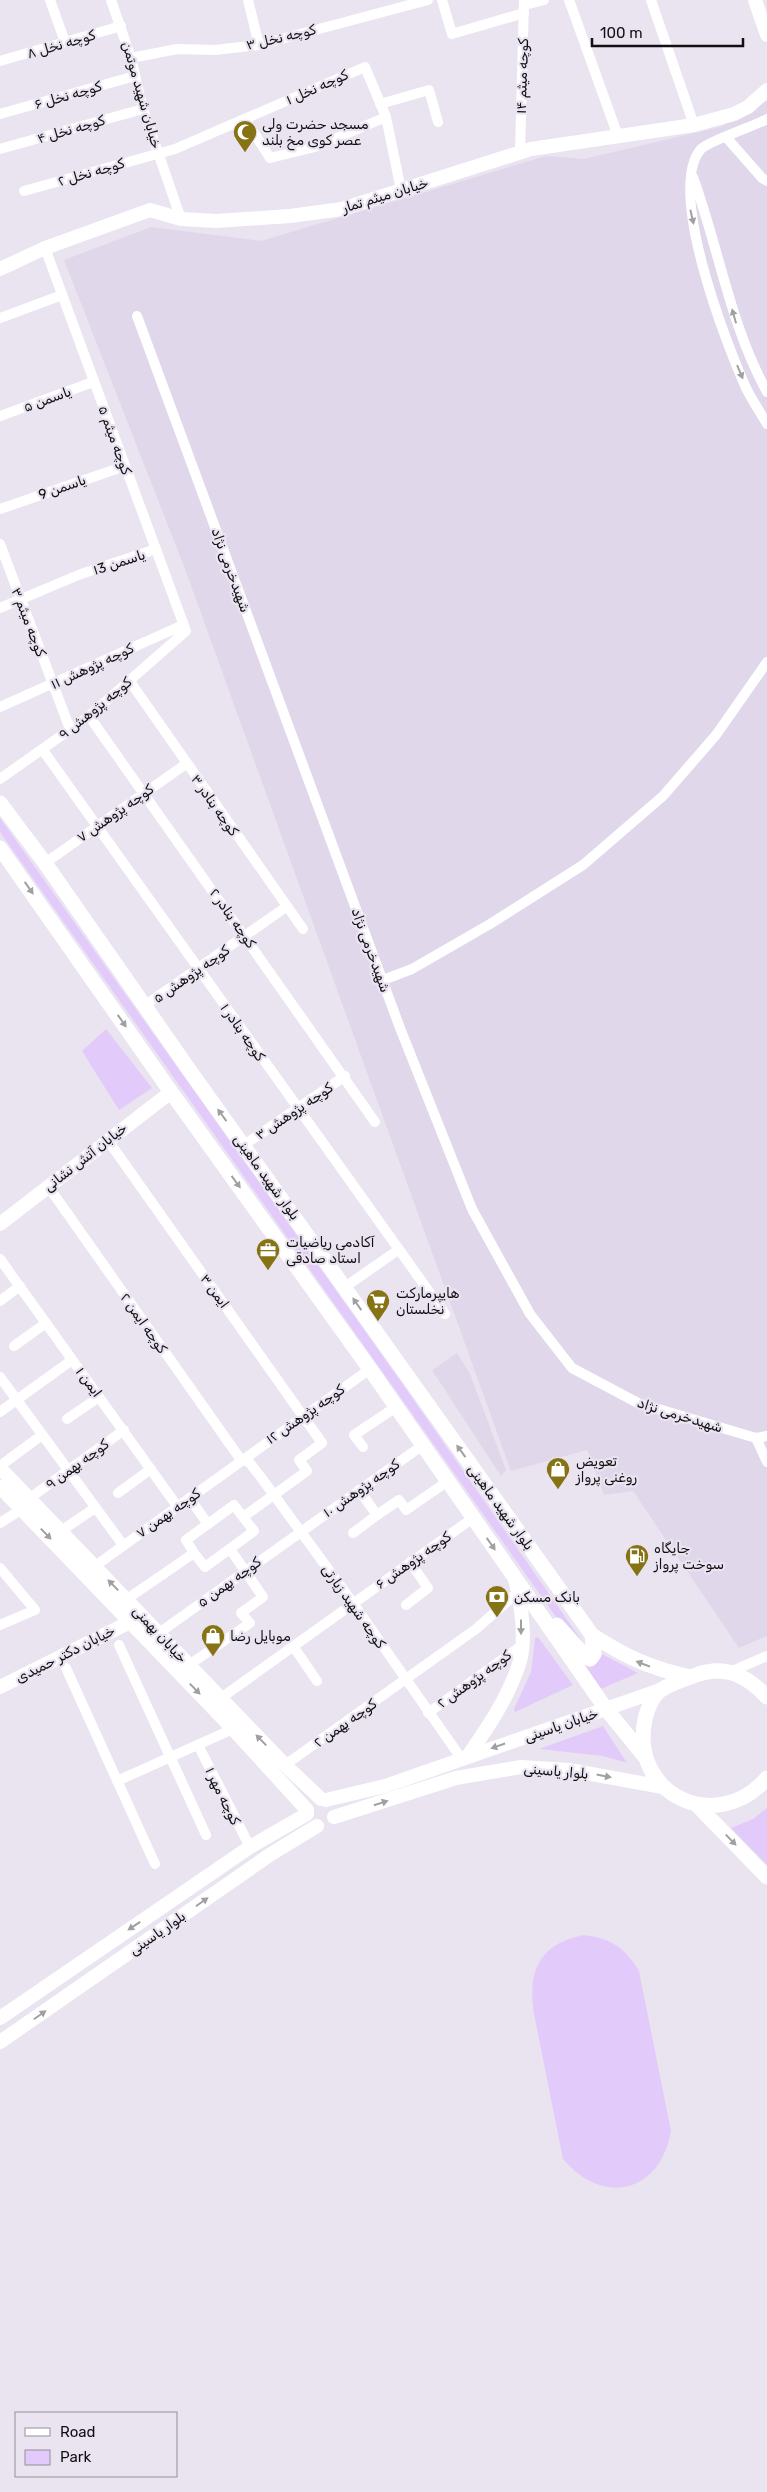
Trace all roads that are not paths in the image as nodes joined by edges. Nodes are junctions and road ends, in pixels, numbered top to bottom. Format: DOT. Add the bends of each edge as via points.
graph roads {
  1 [pos="50,0"];
  2 [pos="111,0"];
  3 [pos="248,0"];
  4 [pos="428,0"];
  5 [pos="442,0"];
  6 [pos="544,0"];
  7 [pos="569,0"];
  8 [pos="651,0"];
  9 [pos="755,0"];
  10 [pos="524,6"];
  11 [pos="121,26"];
  12 [pos="767,35"];
  13 [pos="65,42"];
  14 [pos="259,45"];
  15 [pos="131,58"];
  16 [pos="0,61"];
  17 [pos="135,76"];
  18 [pos="767,90"];
  19 [pos="380,104"];
  20 [pos="143,109"];
  21 [pos="0,114"];
  22 [pos="386,117"];
  23 [pos="246,119"];
  24 [pos="767,119"];
  25 [pos="438,122"];
  26 [pos="694,125"];
  27 [pos="618,136"];
  28 [pos="726,137"];
  29 [pos="0,150"];
  30 [pos="520,153"];
  31 [pos="159,154"];
  32 [pos="690,169"];
  33 [pos="767,181"];
  34 [pos="401,190"];
  35 [pos="24,191"];
  36 [pos="181,219"];
  37 [pos="45,248"];
  38 [pos="0,269"];
  39 [pos="62,295"];
  40 [pos="137,316"];
  41 [pos="0,318"];
  42 [pos="93,382"];
  43 [pos="767,392"];
  44 [pos="0,416"];
  45 [pos="767,424"];
  46 [pos="125,466"];
  47 [pos="0,509"];
  48 [pos="0,544"];
  49 [pos="156,549"];
  50 [pos="20,600"];
  51 [pos="0,608"];
  52 [pos="184,628"];
  53 [pos="767,662"];
  54 [pos="129,680"];
  55 [pos="53,684"];
  56 [pos="0,707"];
  57 [pos="89,716"];
  58 [pos="70,729"];
  59 [pos="42,749"];
  60 [pos="186,764"];
  61 [pos="0,779"];
  62 [pos="144,792"];
  63 [pos="0,803"];
  64 [pos="98,824"];
  65 [pos="0,848"];
  66 [pos="45,863"];
  67 [pos="286,906"];
  68 [pos="303,929"];
  69 [pos="245,936"];
  70 [pos="198,969"];
  71 [pos="382,980"];
  72 [pos="144,1006"];
  73 [pos="344,1076"];
  74 [pos="171,1092"];
  75 [pos="298,1109"];
  76 [pos="375,1122"];
  77 [pos="107,1140"];
  78 [pos="244,1145"];
  79 [pos="48,1186"];
  80 [pos="0,1224"];
  81 [pos="398,1250"];
  82 [pos="0,1259"];
  83 [pos="20,1286"];
  84 [pos="345,1287"];
  85 [pos="0,1301"];
  86 [pos="446,1314"];
  87 [pos="46,1323"];
  88 [pos="14,1346"];
  89 [pos="72,1360"];
  90 [pos="370,1369"];
  91 [pos="0,1377"];
  92 [pos="99,1397"];
  93 [pos="17,1400"];
  94 [pos="396,1407"];
  95 [pos="0,1412"];
  96 [pos="304,1415"];
  97 [pos="67,1419"];
  98 [pos="124,1430"];
  99 [pos="42,1435"];
  100 [pos="767,1436"];
  101 [pos="756,1438"];
  102 [pos="423,1445"];
  103 [pos="363,1447"];
  104 [pos="241,1460"];
  105 [pos="767,1462"];
  106 [pos="0,1467"];
  107 [pos="151,1469"];
  108 [pos="68,1470"];
  109 [pos="448,1481"];
  110 [pos="0,1487"];
  111 [pos="359,1490"];
  112 [pos="118,1493"];
  113 [pos="274,1495"];
  114 [pos="189,1498"];
  115 [pos="26,1504"];
  116 [pos="177,1506"];
  117 [pos="95,1508"];
  118 [pos="377,1515"];
  119 [pos="243,1517"];
  120 [pos="473,1518"];
  121 [pos="0,1523"];
  122 [pos="208,1524"];
  123 [pos="61,1531"];
  124 [pos="300,1532"];
  125 [pos="353,1533"];
  126 [pos="123,1545"];
  127 [pos="230,1549"];
  128 [pos="194,1553"];
  129 [pos="410,1562"];
  130 [pos="94,1566"];
  131 [pos="0,1568"];
  132 [pos="245,1571"];
  133 [pos="517,1585"];
  134 [pos="127,1599"];
  135 [pos="353,1603"];
  136 [pos="406,1605"];
  137 [pos="545,1619"];
  138 [pos="130,1622"];
  139 [pos="0,1625"];
  140 [pos="159,1633"];
  141 [pos="592,1635"];
  142 [pos="119,1645"];
  143 [pos="293,1646"];
  144 [pos="521,1646"];
  145 [pos="767,1656"];
  146 [pos="189,1665"];
  147 [pos="66,1668"];
  148 [pos="732,1671"];
  149 [pos="690,1677"];
  150 [pos="406,1681"];
  151 [pos="317,1682"];
  152 [pos="0,1687"];
  153 [pos="660,1690"];
  154 [pos="767,1697"];
  155 [pos="221,1698"];
  156 [pos="606,1709"];
  157 [pos="428,1712"];
  158 [pos="234,1729"];
  159 [pos="198,1745"];
  160 [pos="171,1757"];
  161 [pos="465,1757"];
  162 [pos="646,1758"];
  163 [pos="285,1765"];
  164 [pos="767,1778"];
  165 [pos="117,1781"];
  166 [pos="663,1787"];
  167 [pos="323,1799"];
  168 [pos="697,1805"];
  169 [pos="307,1812"];
  170 [pos="334,1818"];
  171 [pos="317,1826"];
  172 [pos="206,1835"];
  173 [pos="250,1847"];
  174 [pos="155,1864"];
  175 [pos="767,1877"];
  176 [pos="0,2018"];
  177 [pos="0,2042"];
  1 -- 13 [label="street"];
  2 -- 11 [label="street, خیابان شهید موتمن"];
  3 -- 14 [label="street"];
  4 -- 14 [label="street, کوچه نخل ۳"];
  5 -- 10 [label="street" via="452,34"];
  6 -- 10 [label="street"];
  7 -- 27 [label="street"];
  8 -- 26 [label="street"];
  9 -- 12 [label="street"];
  10 -- 30 [label="street, کوچه میثم ۱۴"];
  11 -- 13 [label="street, کوچه نخل ۸"];
  11 -- 15 [label="street, خیابان شهید موتمن"];
  13 -- 16 [label="street, کوچه نخل ۸"];
  14 -- 15 [label="street, کوچه نخل ۳" via="215,50 178,49"];
  15 -- 17 [label="street, خیابان شهید موتمن"];
  17 -- 20 [label="street, خیابان شهید موتمن"];
  17 -- 21 [label="street, کوچه نخل ۶"];
  18 -- 26 [label="street, خیابان میثم تمار" via="748,107 734,114"];
  19 -- 22 [label="street"];
  19 -- 23 [label="street, کوچه نخل ۱" via="365,67"];
  19 -- 25 [label="street" via="429,90"];
  20 -- 29 [label="street, کوچه نخل ۴"];
  20 -- 31 [label="street, خیابان شهید موتمن"];
  22 -- 23 [label="street" via="315,147 270,158"];
  22 -- 34 [label="street"];
  23 -- 31 [label="street, کوچه نخل ۱"];
  24 -- 28 [label="street"];
  26 -- 27 [label="street, خیابان میثم تمار"];
  27 -- 30 [label="street, خیابان میثم تمار"];
  28 -- 32 [label="street" via="702,148"];
  28 -- 33 [label="street"];
  30 -- 34 [label="street, خیابان میثم تمار"];
  31 -- 35 [label="street, کوچه نخل ۲"];
  31 -- 36 [label="street, خیابان شهید موتمن"];
  43 -- 32 [label="street, one-way" via="737,326 706,213"];
  32 -- 45 [label="street, one-way" via="690,209 714,306 747,390"];
  34 -- 36 [label="street, خیابان میثم تمار" via="342,209 317,213 242,220"];
  36 -- 37 [label="street, خیابان میثم تمار" via="150,210"];
  37 -- 38 [label="street, خیابان میثم تمار"];
  37 -- 39 [label="street, کوچه میثم ۵"];
  39 -- 41 [label="street"];
  39 -- 42 [label="street, کوچه میثم ۵"];
  40 -- 71 [label="street, شهیدخرمی نژاد"];
  42 -- 44 [label="street, یاسمن ۵"];
  42 -- 46 [label="street, کوچه میثم ۵"];
  46 -- 47 [label="street, یاسمن 9"];
  46 -- 49 [label="street, کوچه میثم ۵"];
  48 -- 50 [label="street, کوچه میثم ۳"];
  49 -- 50 [label="street, یاسمن ۱3" via="81,574"];
  49 -- 52 [label="street, کوچه میثم ۵"];
  50 -- 51 [label="street, یاسمن ۱3"];
  50 -- 55 [label="street, کوچه میثم ۳"];
  52 -- 54 [label="street, کوچه پژوهش ۹"];
  52 -- 55 [label="street, کوچه پژوهش ۱۱"];
  53 -- 71 [label="street" via="716,735 663,796 583,865 412,969"];
  54 -- 57 [label="street, کوچه پژوهش ۹"];
  54 -- 60 [label="street, کوچه بنادر ۳"];
  55 -- 56 [label="street, کوچه پژوهش ۱۱"];
  55 -- 58 [label="street, کوچه میثم ۳"];
  57 -- 58 [label="street, کوچه پژوهش ۹"];
  57 -- 62 [label="street, کوچه بنادر ۲"];
  58 -- 59 [label="street, کوچه پژوهش ۹"];
  59 -- 61 [label="street, کوچه پژوهش ۹"];
  59 -- 64 [label="street, کوچه بنادر ۱"];
  60 -- 62 [label="street, کوچه پژوهش ۷"];
  60 -- 67 [label="street, کوچه بنادر ۳"];
  62 -- 64 [label="street, کوچه پژوهش ۷"];
  62 -- 69 [label="street, کوچه بنادر ۲"];
  63 -- 66 [label="main road, بلوار شهید ماهینی"];
  64 -- 66 [label="street, کوچه پژوهش ۷"];
  64 -- 70 [label="street, کوچه بنادر ۱"];
  65 -- 74 [label="main road, بلوار شهید ماهینی, one-way"];
  66 -- 72 [label="main road, بلوار شهید ماهینی"];
  67 -- 68 [label="street, کوچه بنادر ۳"];
  67 -- 69 [label="street, کوچه پژوهش ۵"];
  69 -- 70 [label="street, کوچه پژوهش ۵"];
  69 -- 73 [label="street, کوچه بنادر ۲"];
  70 -- 72 [label="street, کوچه پژوهش ۵"];
  70 -- 75 [label="street, کوچه بنادر ۱"];
  71 -- 101 [label="street, شهیدخرمی نژاد" via="472,1209 530,1314 572,1368 638,1404"];
  78 -- 72 [label="main road, بلوار شهید ماهینی, one-way"];
  73 -- 75 [label="street, کوچه پژوهش ۳"];
  73 -- 76 [label="street, کوچه بنادر ۲"];
  74 -- 77 [label="street, خیابان آتش نشانی"];
  74 -- 90 [label="main road, بلوار شهید ماهینی, one-way"];
  75 -- 78 [label="street, کوچه پژوهش ۳"];
  75 -- 81 [label="street, کوچه بنادر ۱"];
  77 -- 79 [label="street, خیابان آتش نشانی"];
  77 -- 96 [label="street, ایمن ۳"];
  78 -- 84 [label="main road, بلوار شهید ماهینی"];
  79 -- 80 [label="street, خیابان آتش نشانی"];
  79 -- 104 [label="street, کوچه ایمن ۲"];
  81 -- 84 [label="street"];
  81 -- 86 [label="street, کوچه بنادر ۱"];
  82 -- 83 [label="street, ایمن ۱"];
  83 -- 85 [label="street"];
  83 -- 87 [label="street, ایمن ۱"];
  141 -- 84 [label="main road, بلوار شهید ماهینی, one-way"];
  87 -- 88 [label="street"];
  87 -- 89 [label="street, ایمن ۱"];
  89 -- 92 [label="street, ایمن ۱"];
  89 -- 93 [label="street"];
  90 -- 94 [label="main road, بلوار شهید ماهینی"];
  90 -- 96 [label="street, کوچه پژوهش ۱۲"];
  91 -- 93 [label="street"];
  92 -- 97 [label="street"];
  92 -- 98 [label="street, ایمن ۱"];
  93 -- 95 [label="street"];
  93 -- 99 [label="street"];
  94 -- 102 [label="main road, بلوار شهید ماهینی"];
  94 -- 103 [label="street" via="354,1435"];
  96 -- 104 [label="street, کوچه پژوهش ۱۲"];
  96 -- 113 [label="street, ایمن ۳" via="322,1443 299,1460 307,1471"];
  98 -- 107 [label="street, ایمن ۱"];
  98 -- 108 [label="street, کوچه بهمن ۹"];
  99 -- 106 [label="street"];
  99 -- 108 [label="street"];
  100 -- 101 [label="street, شهیدخرمی نژاد"];
  101 -- 105 [label="street"];
  102 -- 109 [label="main road, بلوار شهید ماهینی"];
  102 -- 111 [label="street, کوچه پژوهش ۱۰"];
  104 -- 113 [label="street, کوچه شهید زیارتی" via="250,1462"];
  104 -- 114 [label="street, کوچه بهمن ۷"];
  106 -- 115 [label="street, خیابان بهمنی"];
  107 -- 112 [label="street"];
  107 -- 116 [label="street, ایمن ۱"];
  108 -- 115 [label="street, کوچه بهمن ۹"];
  108 -- 117 [label="street"];
  109 -- 118 [label="street" via="406,1510 399,1500"];
  109 -- 120 [label="main road, بلوار شهید ماهینی"];
  110 -- 115 [label="street, خیابان بهمنی"];
  111 -- 118 [label="street"];
  111 -- 124 [label="street, کوچه پژوهش ۱۰"];
  113 -- 119 [label="street"];
  113 -- 124 [label="street, کوچه شهید زیارتی"];
  114 -- 116 [label="street, کوچه بهمن ۷"];
  114 -- 122 [label="street"];
  115 -- 121 [label="street, کوچه بهمن ۹"];
  115 -- 123 [label="street, خیابان بهمنی"];
  115 -- 138 [label="street, خیابان بهمنی, one-way"];
  116 -- 126 [label="street, کوچه بهمن ۷"];
  117 -- 123 [label="street"];
  117 -- 126 [label="street"];
  118 -- 125 [label="street"];
  119 -- 122 [label="street" via="234,1505"];
  119 -- 127 [label="street" via="254,1531"];
  120 -- 129 [label="street, کوچه پژوهش ۶"];
  120 -- 133 [label="main road, بلوار شهید ماهینی, one-way"];
  122 -- 128 [label="street" via="186,1540"];
  123 -- 130 [label="street, خیابان بهمنی"];
  124 -- 132 [label="street, کوچه بهمن ۵"];
  124 -- 135 [label="street, کوچه شهید زیارتی"];
  126 -- 130 [label="street, کوچه بهمن ۷"];
  127 -- 128 [label="street" via="205,1568"];
  127 -- 132 [label="street"];
  128 -- 134 [label="street"];
  129 -- 135 [label="street, کوچه پژوهش ۶"];
  129 -- 136 [label="street" via="428,1588"];
  134 -- 130 [label="street, خیابان بهمنی, one-way"];
  131 -- 139 [label="street" via="35,1610"];
  132 -- 140 [label="street, کوچه بهمن ۵"];
  132 -- 146 [label="street" via="263,1598 241,1612 250,1624"];
  133 -- 137 [label="main road, بلوار شهید ماهینی"];
  133 -- 144 [label="street, one-way" via="522,1622"];
  133 -- 150 [label="street, کوچه بهمن ۲" via="476,1629"];
  134 -- 140 [label="street, خیابان بهمنی"];
  135 -- 143 [label="street, کوچه پژوهش ۶"];
  135 -- 150 [label="street, کوچه شهید زیارتی"];
  137 -- 141 [label="main road" via="560,1626 590,1659 594,1654"];
  137 -- 156 [label="main road, بلوار شهید ماهینی"];
  138 -- 152 [label="street, خیابان دکتر حمیدی"];
  138 -- 158 [label="street, خیابان بهمنی, one-way"];
  140 -- 146 [label="street, خیابان بهمنی"];
  149 -- 141 [label="main road, بلوار شهید ماهینی, one-way" via="627,1658"];
  142 -- 160 [label="street"];
  143 -- 151 [label="street"];
  143 -- 155 [label="street, کوچه پژوهش ۶"];
  144 -- 157 [label="street, کوچه پژوهش ۲"];
  144 -- 161 [label="street" via="520,1663 498,1712"];
  145 -- 148 [label="street"];
  146 -- 155 [label="street, خیابان بهمنی"];
  147 -- 165 [label="street"];
  148 -- 149 [label="main road" via="711,1670"];
  148 -- 154 [label="main road" via="752,1681"];
  149 -- 153 [label="main road"];
  150 -- 157 [label="street, کوچه شهید زیارتی"];
  150 -- 163 [label="street, کوچه بهمن ۲"];
  153 -- 156 [label="street, خیابان یاسینی"];
  153 -- 162 [label="main road" via="647,1711 642,1734"];
  163 -- 155 [label="street, خیابان بهمنی, one-way"];
  156 -- 161 [label="street, خیابان یاسینی, one-way"];
  156 -- 162 [label="main road, بلوار شهید ماهینی"];
  157 -- 161 [label="street, کوچه شهید زیارتی"];
  158 -- 159 [label="street"];
  158 -- 169 [label="street, خیابان بهمنی"];
  159 -- 160 [label="street"];
  159 -- 173 [label="street, کوچه مهر ۱"];
  160 -- 165 [label="street"];
  160 -- 172 [label="street"];
  161 -- 167 [label="street" via="384,1786"];
  162 -- 166 [label="main road"];
  163 -- 167 [label="street, خیابان بهمنی"];
  164 -- 168 [label="main road" via="753,1793 736,1802"];
  165 -- 174 [label="street"];
  166 -- 168 [label="main road"];
  170 -- 166 [label="street, بلوار یاسینی, one-way" via="456,1778 521,1767 569,1770"];
  167 -- 169 [label="street" via="312,1802"];
  167 -- 170 [label="street" via="334,1809"];
  168 -- 175 [label="main road, one-way"];
  169 -- 171 [label="street" via="310,1822"];
  169 -- 173 [label="street, بلوار یاسینی"];
  170 -- 171 [label="street" via="329,1825"];
  177 -- 171 [label="street, بلوار یاسینی, one-way" via="264,1859"];
  173 -- 176 [label="street, بلوار یاسینی, one-way"];
}
